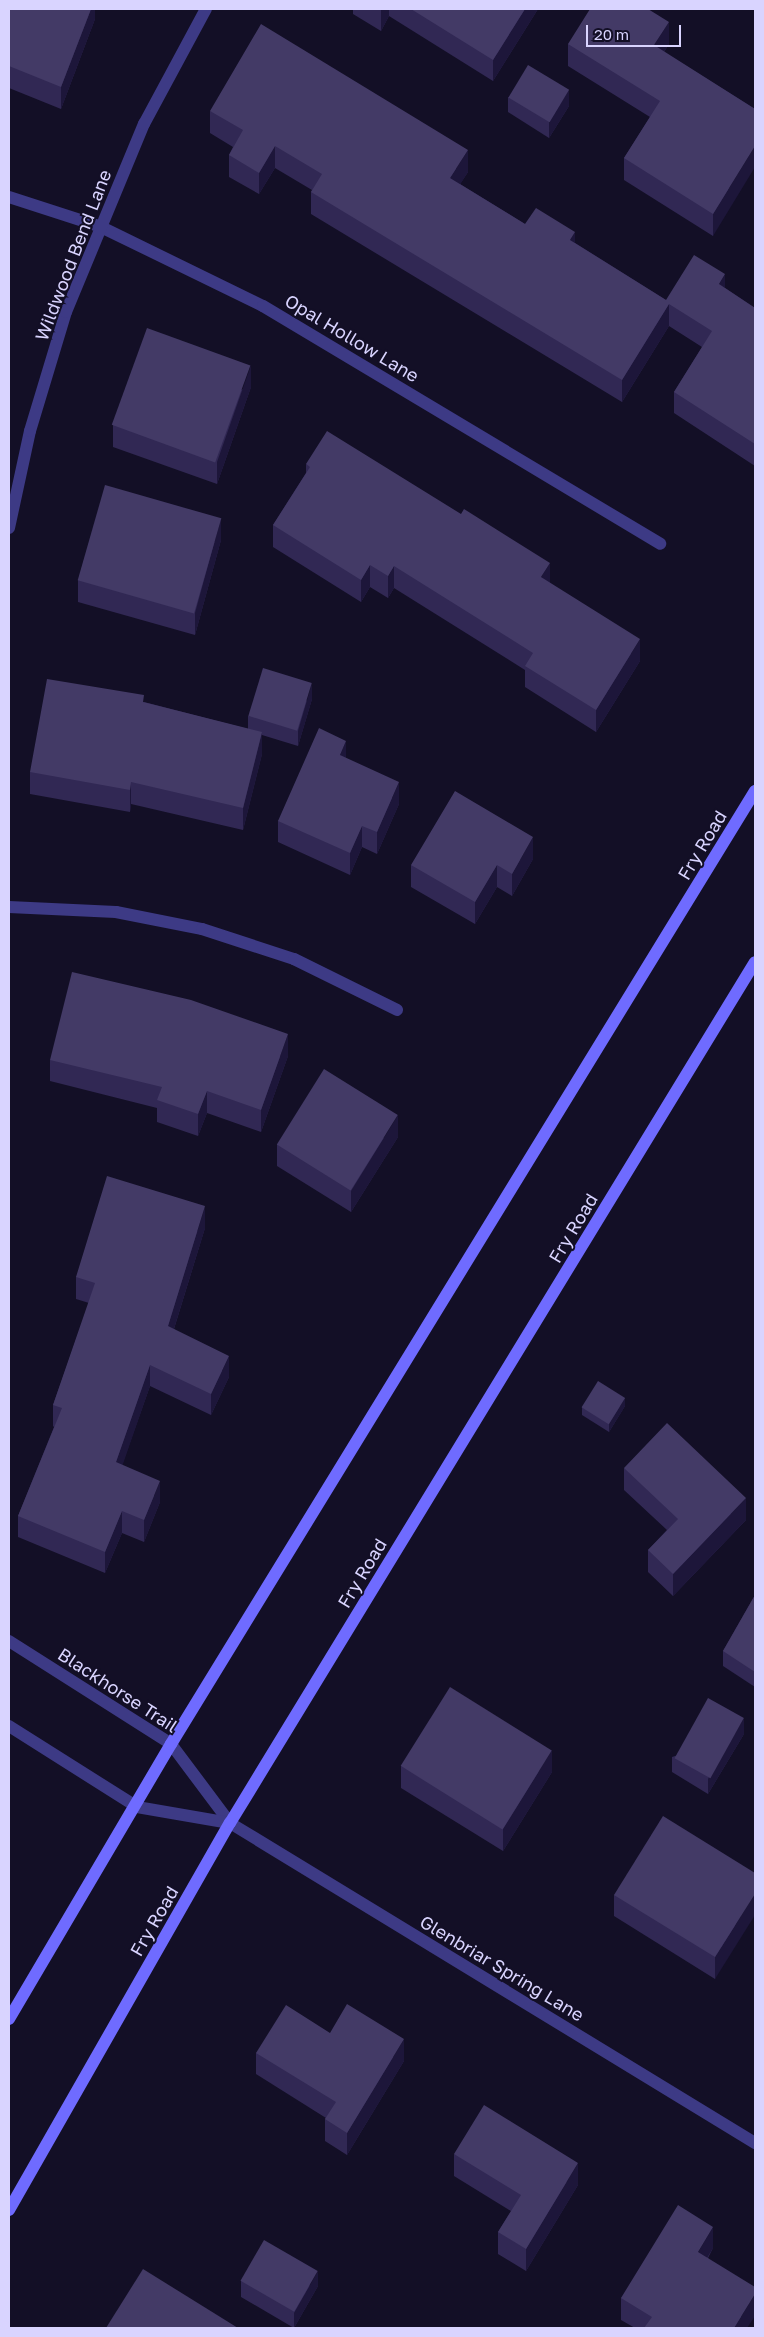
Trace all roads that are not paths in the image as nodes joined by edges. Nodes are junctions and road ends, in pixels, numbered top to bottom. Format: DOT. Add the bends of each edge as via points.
graph roads {
  1 [pos="206,9"];
  2 [pos="9,197"];
  3 [pos="99,226"];
  4 [pos="9,528"];
  5 [pos="660,544"];
  6 [pos="755,792"];
  7 [pos="9,907"];
  8 [pos="755,962"];
  9 [pos="397,1010"];
  10 [pos="9,1641"];
  11 [pos="9,1726"];
  12 [pos="171,1744"];
  13 [pos="137,1807"];
  14 [pos="230,1823"];
  15 [pos="9,2019"];
  16 [pos="755,2143"];
  17 [pos="9,2210"];
  1 -- 3 [label="street, Wildwood Bend Lane" via="144,124"];
  2 -- 3 [label="street, Opal Hollow Lane"];
  3 -- 4 [label="street, Wildwood Bend Lane" via="66,312 30,432"];
  3 -- 5 [label="street, Opal Hollow Lane" via="263,306"];
  6 -- 12 [label="main road, Fry Road"];
  7 -- 9 [label="street" via="116,912 202,929 294,959"];
  8 -- 14 [label="main road, Fry Road"];
  10 -- 12 [label="street, Blackhorse Trail"];
  11 -- 13 [label="street"];
  12 -- 13 [label="main road, Fry Road"];
  12 -- 14 [label="street, Blackhorse Trail"];
  13 -- 14 [label="street"];
  13 -- 15 [label="main road, Fry Road"];
  14 -- 16 [label="street, Glenbriar Spring Lane"];
  14 -- 17 [label="main road, Fry Road"];
}
